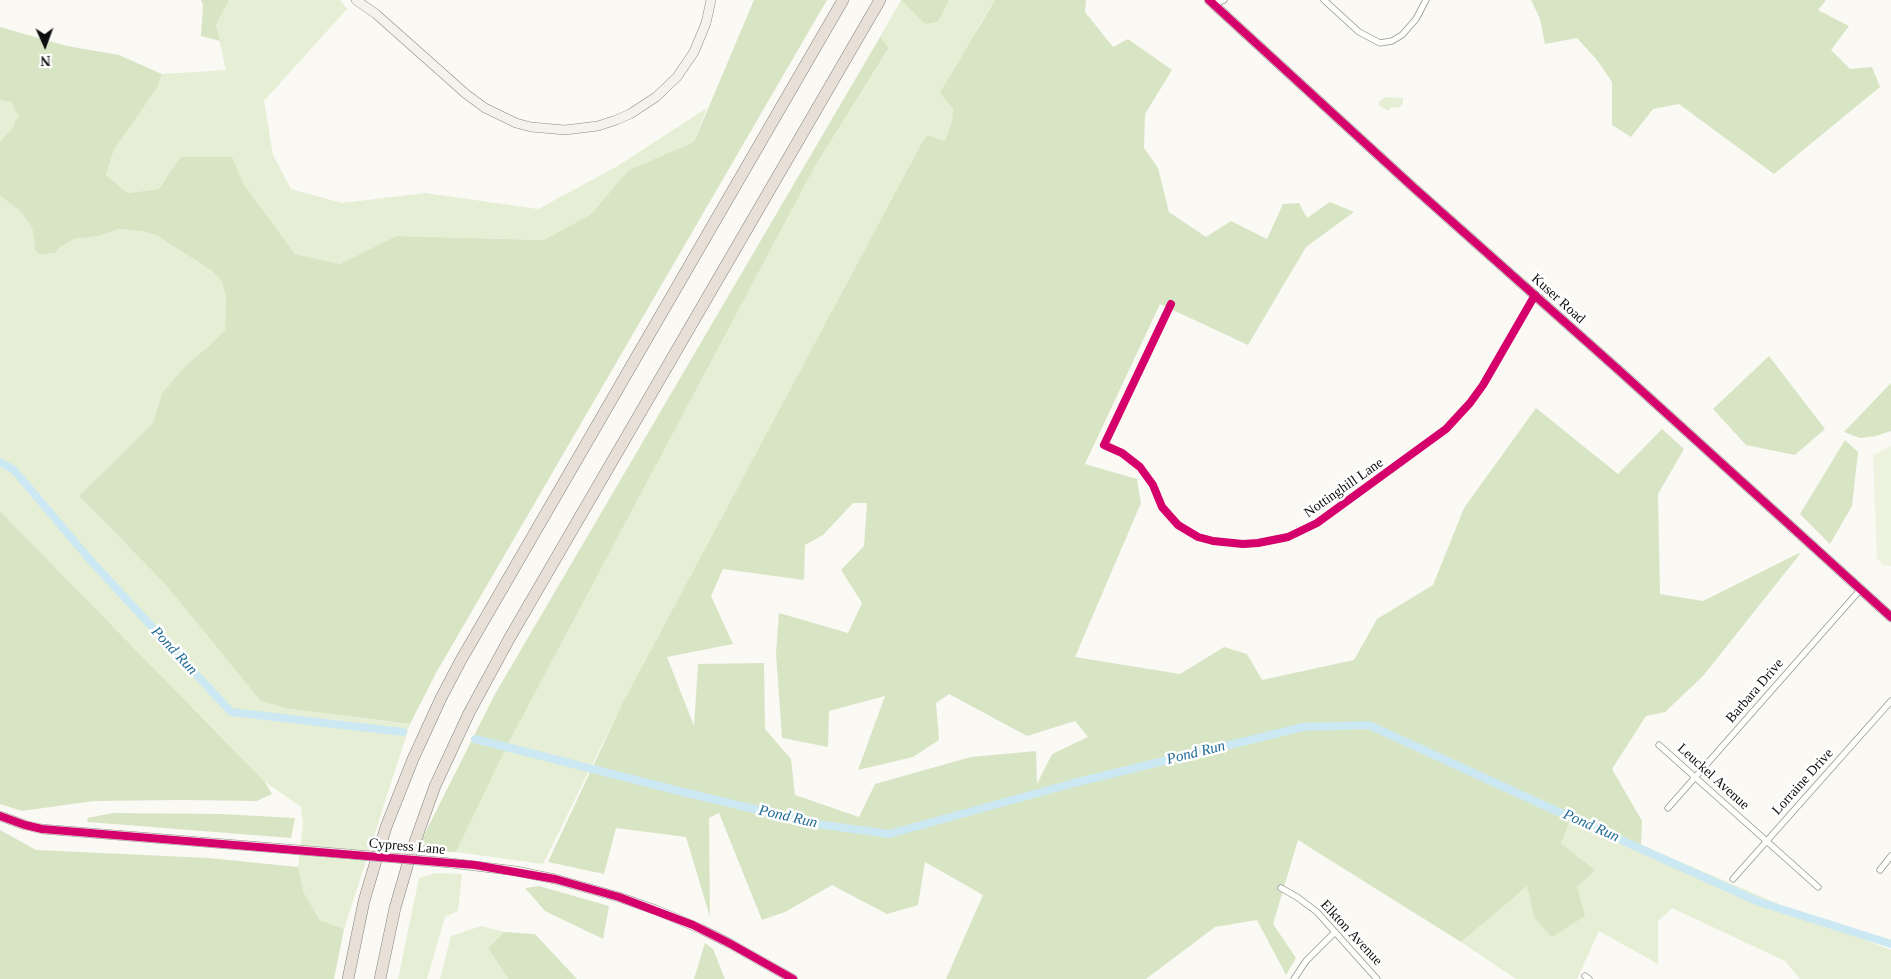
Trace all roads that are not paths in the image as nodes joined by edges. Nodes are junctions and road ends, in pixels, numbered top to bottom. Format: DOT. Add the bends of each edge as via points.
graph roads {
  1 [pos="356,0"];
  2 [pos="711,0"];
  3 [pos="843,0"];
  4 [pos="880,0"];
  5 [pos="1224,0"];
  6 [pos="1324,0"];
  7 [pos="1426,0"];
  8 [pos="1213,1"];
  9 [pos="1535,295"];
  10 [pos="1171,304"];
  11 [pos="1860,590"];
  12 [pos="1891,617"];
  13 [pos="1891,701"];
  14 [pos="1659,745"];
  15 [pos="1695,777"];
  16 [pos="1668,808"];
  17 [pos="0,816"];
  18 [pos="1766,841"];
  19 [pos="1891,856"];
  20 [pos="1880,870"];
  21 [pos="1733,879"];
  22 [pos="1818,887"];
  23 [pos="1281,888"];
  24 [pos="1335,932"];
  25 [pos="348,979"];
  26 [pos="380,979"];
  27 [pos="792,979"];
  28 [pos="1294,979"];
  29 [pos="1377,979"];
  1 -- 2 [label="street" via="485,108 516,123 565,130 616,120 656,97 677,77 694,52"];
  3 -- 25 [label="highway" via="441,698 386,827 364,901"];
  4 -- 26 [label="highway" via="469,712 435,786 411,853"];
  5 -- 8 [label="street"];
  6 -- 7 [label="street" via="1359,32 1380,43 1402,35"];
  8 -- 9 [label="street, Kuser Road" via="1413,187"];
  9 -- 10 [label="street, Nottinghill Lane" via="1483,385 1446,429 1317,523 1282,538 1243,544 1198,537 1178,525 1162,507 1140,467 1122,453 1104,445"];
  9 -- 11 [label="street, Kuser Road"];
  11 -- 12 [label="street, Kuser Road"];
  11 -- 15 [label="street, Barbara Drive"];
  13 -- 18 [label="street, Lorraine Drive"];
  14 -- 15 [label="street, Leuckel Avenue"];
  15 -- 16 [label="street, Barbara Drive"];
  15 -- 18 [label="street, Leuckel Avenue"];
  17 -- 27 [label="street, Cypress Lane, bridge" via="42,829 516,871 619,897 693,925"];
  18 -- 21 [label="street, Lorraine Drive"];
  18 -- 22 [label="street, Leuckel Avenue"];
  19 -- 20 [label="street"];
  23 -- 24 [label="street, Elkton Avenue" via="1306,903"];
  24 -- 28 [label="street" via="1306,961"];
  24 -- 29 [label="street, Elkton Avenue"];
}
